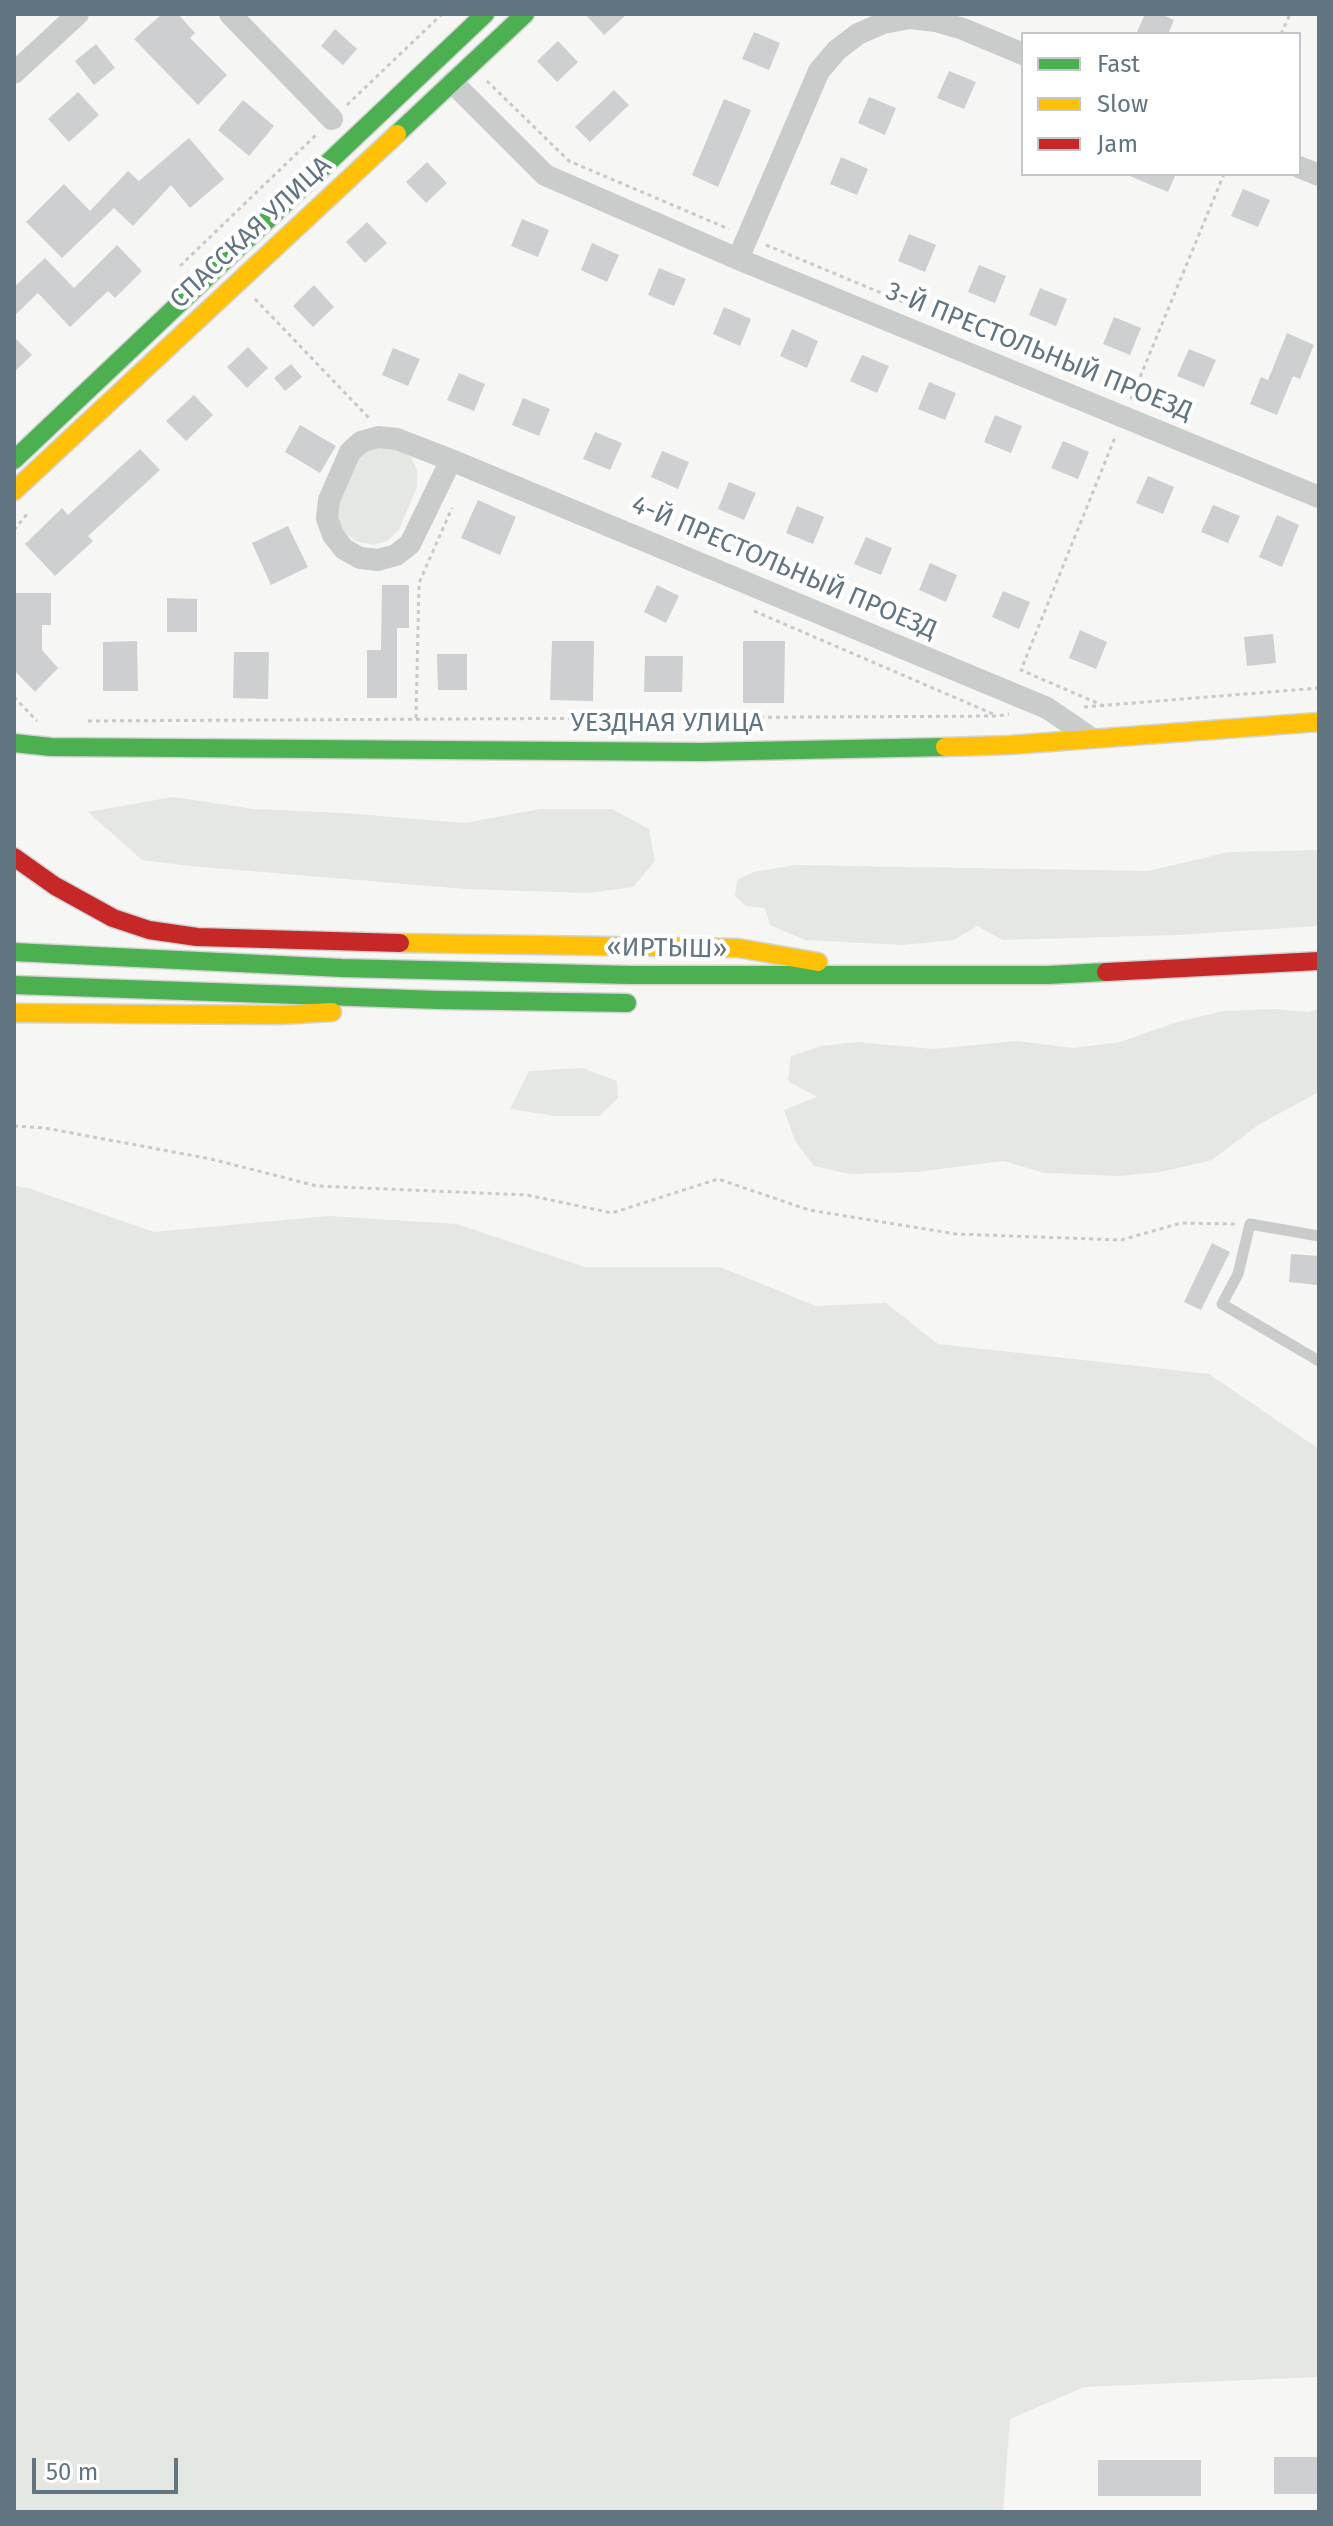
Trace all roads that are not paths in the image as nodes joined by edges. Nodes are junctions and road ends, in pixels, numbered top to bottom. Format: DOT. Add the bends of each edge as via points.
graph roads {
  1 [pos="78,14"];
  2 [pos="230,14"];
  3 [pos="485,14"];
  4 [pos="525,14"];
  5 [pos="1021,53"];
  6 [pos="14,73"];
  7 [pos="453,83"];
  8 [pos="332,119"];
  9 [pos="738,259"];
  10 [pos="14,460"];
  11 [pos="451,460"];
  12 [pos="14,491"];
  13 [pos="1319,497"];
  14 [pos="1319,722"];
  15 [pos="1091,738"];
  16 [pos="14,743"];
  17 [pos="14,857"];
  18 [pos="14,952"];
  19 [pos="1319,961"];
  20 [pos="891,976"];
  21 [pos="14,985"];
  22 [pos="438,1000"];
  23 [pos="644,1003"];
  24 [pos="14,1013"];
  25 [pos="1319,1236"];
  26 [pos="1319,1361"];
  1 -- 6 [label="street"];
  2 -- 8 [label="street"];
  3 -- 10 [label="main road, СПАССКАЯ УЛИЦА"];
  4 -- 7 [label="main road, СПАССКАЯ УЛИЦА"];
  5 -- 9 [label="street" via="936,21 910,18 858,34 819,71"];
  7 -- 9 [label="street, 3-Й ПРЕСТОЛЬНЫЙ ПРОЕЗД" via="545,175"];
  7 -- 12 [label="main road, СПАССКАЯ УЛИЦА"];
  9 -- 13 [label="street, 3-Й ПРЕСТОЛЬНЫЙ ПРОЕЗД"];
  11 -- 11 [label="street, 4-Й ПРЕСТОЛЬНЫЙ ПРОЕЗД" via="397,439 361,442 350,452 329,500 327,518 333,535 360,558 396,555 410,544"];
  11 -- 15 [label="street, 4-Й ПРЕСТОЛЬНЫЙ ПРОЕЗД" via="1047,708"];
  14 -- 15 [label="main road, УЕЗДНАЯ УЛИЦА"];
  15 -- 16 [label="main road, УЕЗДНАЯ УЛИЦА" via="1010,745 701,752"];
  17 -- 20 [label="main road" via="113,918 197,937 738,948"];
  18 -- 20 [label="main road, «ИРТЫШ»" via="342,968"];
  19 -- 20 [label="main road, «ИРТЫШ»" via="1048,975"];
  21 -- 22 [label="main road, «ИРТЫШ»"];
  22 -- 23 [label="main road, «ИРТЫШ»"];
  22 -- 24 [label="main road" via="279,1015"];
  25 -- 26 [label="lane" via="1250,1224 1238,1274 1222,1304"];
}
